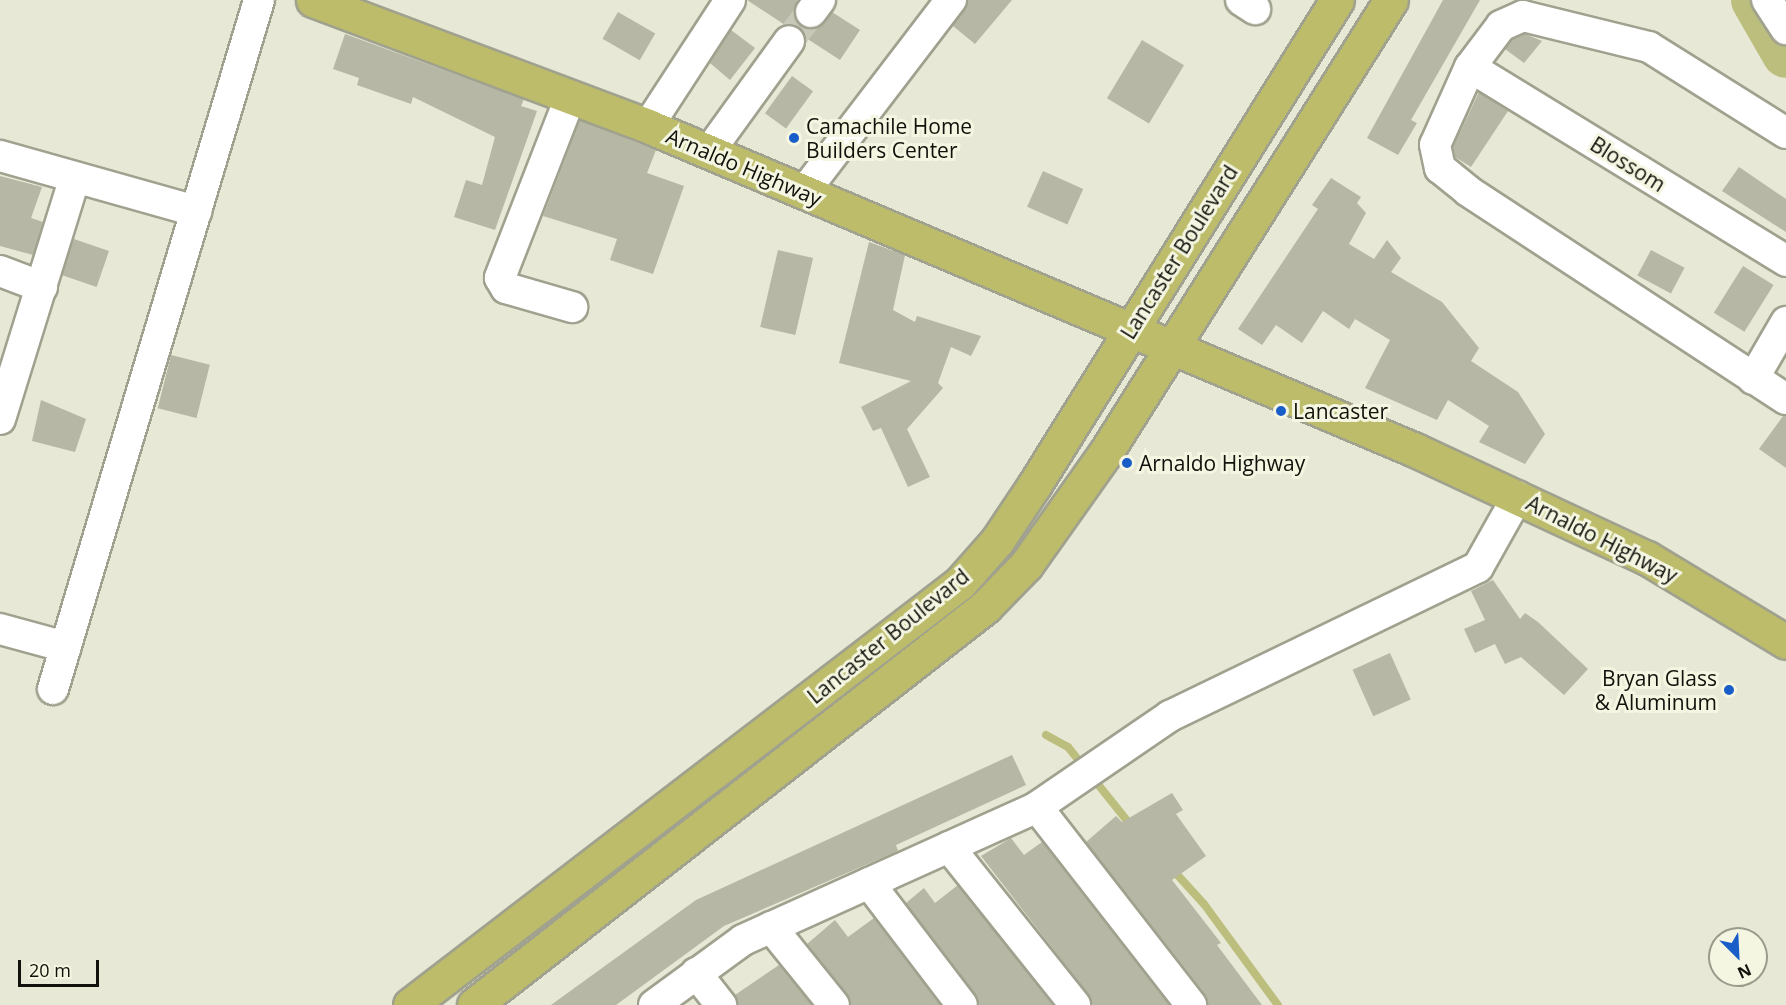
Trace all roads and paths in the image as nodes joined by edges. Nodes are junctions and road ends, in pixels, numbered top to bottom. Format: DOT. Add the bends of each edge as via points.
graph roads {
  1 [pos="259,0"];
  2 [pos="313,0"];
  3 [pos="730,0"];
  4 [pos="951,0"];
  5 [pos="1337,0"];
  6 [pos="1392,0"];
  7 [pos="1767,0"];
  8 [pos="354,7"];
  9 [pos="1786,29"];
  10 [pos="789,41"];
  11 [pos="1470,67"];
  12 [pos="570,98"];
  13 [pos="648,126"];
  14 [pos="1786,133"];
  15 [pos="708,153"];
  16 [pos="0,156"];
  17 [pos="75,177"];
  18 [pos="804,192"];
  19 [pos="196,211"];
  20 [pos="1786,261"];
  21 [pos="0,271"];
  22 [pos="42,287"];
  23 [pos="572,307"];
  24 [pos="1786,322"];
  25 [pos="1131,328"];
  26 [pos="1174,347"];
  27 [pos="1753,379"];
  28 [pos="1786,399"];
  29 [pos="2,405"];
  30 [pos="1518,496"];
  31 [pos="0,629"];
  32 [pos="1786,642"];
  33 [pos="66,647"];
  34 [pos="53,688"];
  35 [pos="1037,807"];
  36 [pos="950,847"];
  37 [pos="869,883"];
  38 [pos="771,927"];
  39 [pos="696,973"];
  40 [pos="410,1005"];
  41 [pos="474,1005"];
  42 [pos="654,1005"];
  43 [pos="721,1005"];
  44 [pos="834,1005"];
  45 [pos="962,1005"];
  46 [pos="1075,1005"];
  47 [pos="1191,1005"];
  1 -- 19 [label="street"];
  2 -- 8 [label="main road, Arnaldo Highway"];
  3 -- 13 [label="street"];
  4 -- 18 [label="street"];
  5 -- 25 [label="main road, Lancaster Boulevard"];
  6 -- 26 [label="main road, Lancaster Boulevard"];
  7 -- 9 [label="street"];
  8 -- 12 [label="main road, Arnaldo Highway"];
  10 -- 15 [label="street"];
  11 -- 14 [label="street" via="1501,26 1523,16 1649,47"];
  11 -- 20 [label="street, Blossom"];
  11 -- 27 [label="street" via="1435,145 1440,168 1468,191"];
  12 -- 13 [label="main road, Arnaldo Highway"];
  12 -- 23 [label="street" via="500,278 506,288"];
  13 -- 15 [label="main road, Arnaldo Highway"];
  15 -- 18 [label="main road, Arnaldo Highway"];
  16 -- 17 [label="street"];
  17 -- 19 [label="street"];
  17 -- 22 [label="street"];
  18 -- 25 [label="main road, Arnaldo Highway"];
  19 -- 33 [label="street"];
  21 -- 22 [label="street"];
  22 -- 29 [label="street"];
  24 -- 27 [label="street"];
  25 -- 26 [label="main road, Arnaldo Highway"];
  25 -- 40 [label="main road, Lancaster Boulevard" via="1035,484 996,542 960,584"];
  26 -- 30 [label="main road, Arnaldo Highway"];
  26 -- 41 [label="main road, Lancaster Boulevard" via="1068,510 1026,565 985,607"];
  27 -- 28 [label="street"];
  30 -- 32 [label="main road, Arnaldo Highway" via="1647,558"];
  30 -- 35 [label="street" via="1478,567 1170,716"];
  31 -- 33 [label="street"];
  33 -- 34 [label="street"];
  35 -- 36 [label="street"];
  35 -- 47 [label="street"];
  36 -- 37 [label="street"];
  36 -- 46 [label="street"];
  37 -- 38 [label="street"];
  37 -- 45 [label="street"];
  38 -- 39 [label="street" via="743,940"];
  38 -- 44 [label="street"];
  39 -- 42 [label="street"];
  39 -- 43 [label="street"];
}
